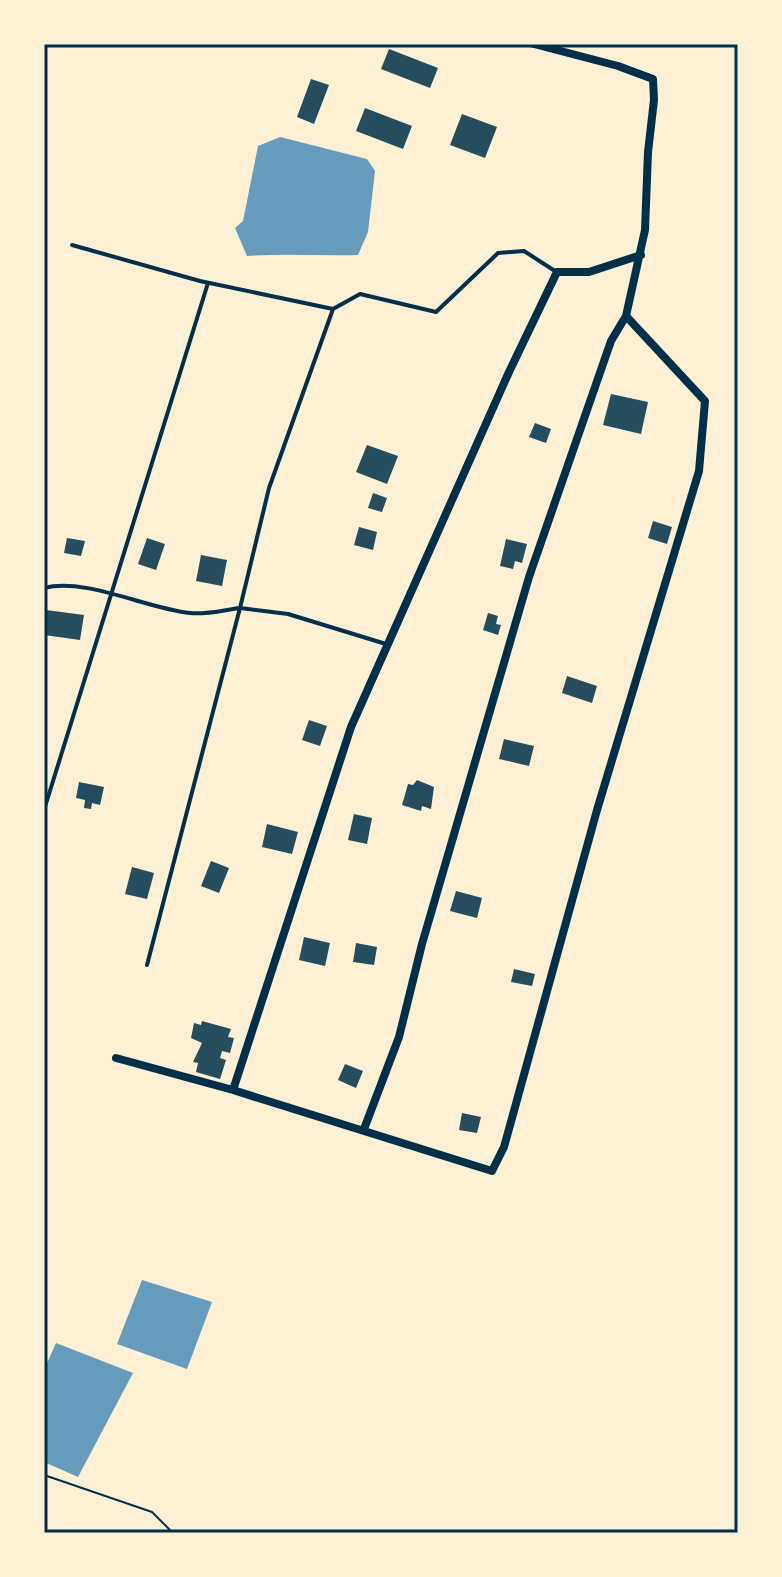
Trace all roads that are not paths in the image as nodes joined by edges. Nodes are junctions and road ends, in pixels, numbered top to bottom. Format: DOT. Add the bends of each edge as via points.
graph roads {
  1 [pos="534,44"];
  2 [pos="72,245"];
  3 [pos="641,255"];
  4 [pos="557,272"];
  5 [pos="208,283"];
  6 [pos="333,309"];
  7 [pos="626,316"];
  8 [pos="44,588"];
  9 [pos="110,593"];
  10 [pos="240,608"];
  11 [pos="388,644"];
  12 [pos="44,810"];
  13 [pos="147,965"];
  14 [pos="116,1058"];
  15 [pos="233,1090"];
  16 [pos="364,1129"];
  1 -- 3 [label="street" via="653,79"];
  2 -- 5 [label="lane"];
  3 -- 4 [label="street" via="589,272"];
  3 -- 7 [label="street"];
  4 -- 6 [label="lane" via="524,251 498,253 436,312 360,294"];
  4 -- 11 [label="street"];
  5 -- 6 [label="lane"];
  5 -- 9 [label="lane"];
  6 -- 10 [label="lane" via="269,488"];
  7 -- 16 [label="street" via="611,341 529,577 399,1037"];
  7 -- 16 [label="street" via="705,401 699,471 597,810 504,1147 492,1171"];
  8 -- 9 [label="lane"];
  9 -- 10 [label="lane" via="191,614"];
  9 -- 12 [label="lane"];
  10 -- 11 [label="lane" via="288,614"];
  10 -- 13 [label="lane"];
  11 -- 15 [label="street" via="351,727"];
  14 -- 15 [label="street"];
  15 -- 16 [label="street"];
}
